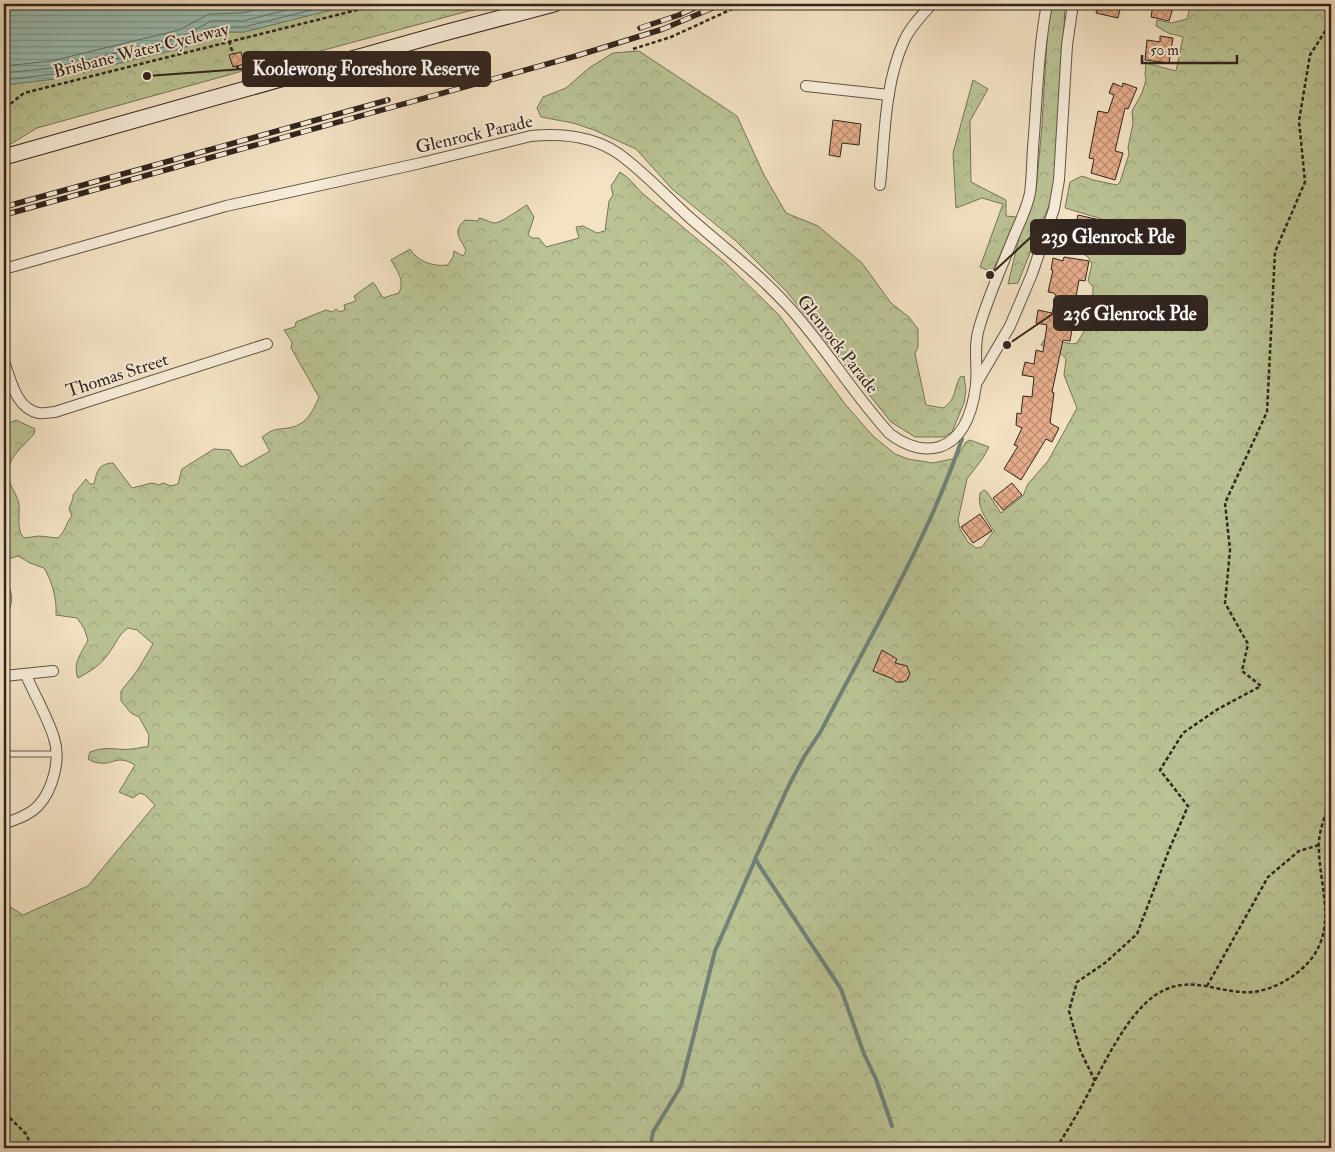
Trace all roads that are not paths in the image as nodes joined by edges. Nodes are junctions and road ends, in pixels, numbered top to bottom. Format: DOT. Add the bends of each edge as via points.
graph roads {
  1 [pos="554,4"];
  2 [pos="932,4"];
  3 [pos="1047,4"];
  4 [pos="1073,4"];
  5 [pos="806,86"];
  6 [pos="889,95"];
  7 [pos="4,158"];
  8 [pos="880,185"];
  9 [pos="4,269"];
  10 [pos="268,344"];
  11 [pos="4,362"];
  12 [pos="976,384"];
  13 [pos="54,671"];
  14 [pos="26,675"];
  15 [pos="4,676"];
  16 [pos="4,754"];
  17 [pos="58,754"];
  18 [pos="4,824"];
  1 -- 7 [label="main road"];
  2 -- 6 [label="street" via="905,39"];
  3 -- 12 [label="street, Glenrock Parade" via="1030,194 978,330"];
  4 -- 12 [label="street, Glenrock Parade" via="1054,209 1010,326"];
  5 -- 6 [label="street"];
  6 -- 8 [label="street"];
  9 -- 12 [label="street, Glenrock Parade" via="226,206 531,136 568,136 589,140 618,153 756,274 790,307 870,411 898,440 928,449 943,446 954,439 970,414"];
  10 -- 11 [label="street, Thomas Street" via="55,412 39,414 26,408 16,394"];
  13 -- 14 [label="street"];
  14 -- 15 [label="street"];
  14 -- 17 [label="street" via="54,737"];
  16 -- 17 [label="lane"];
  17 -- 18 [label="street" via="47,794 37,807"];
}
